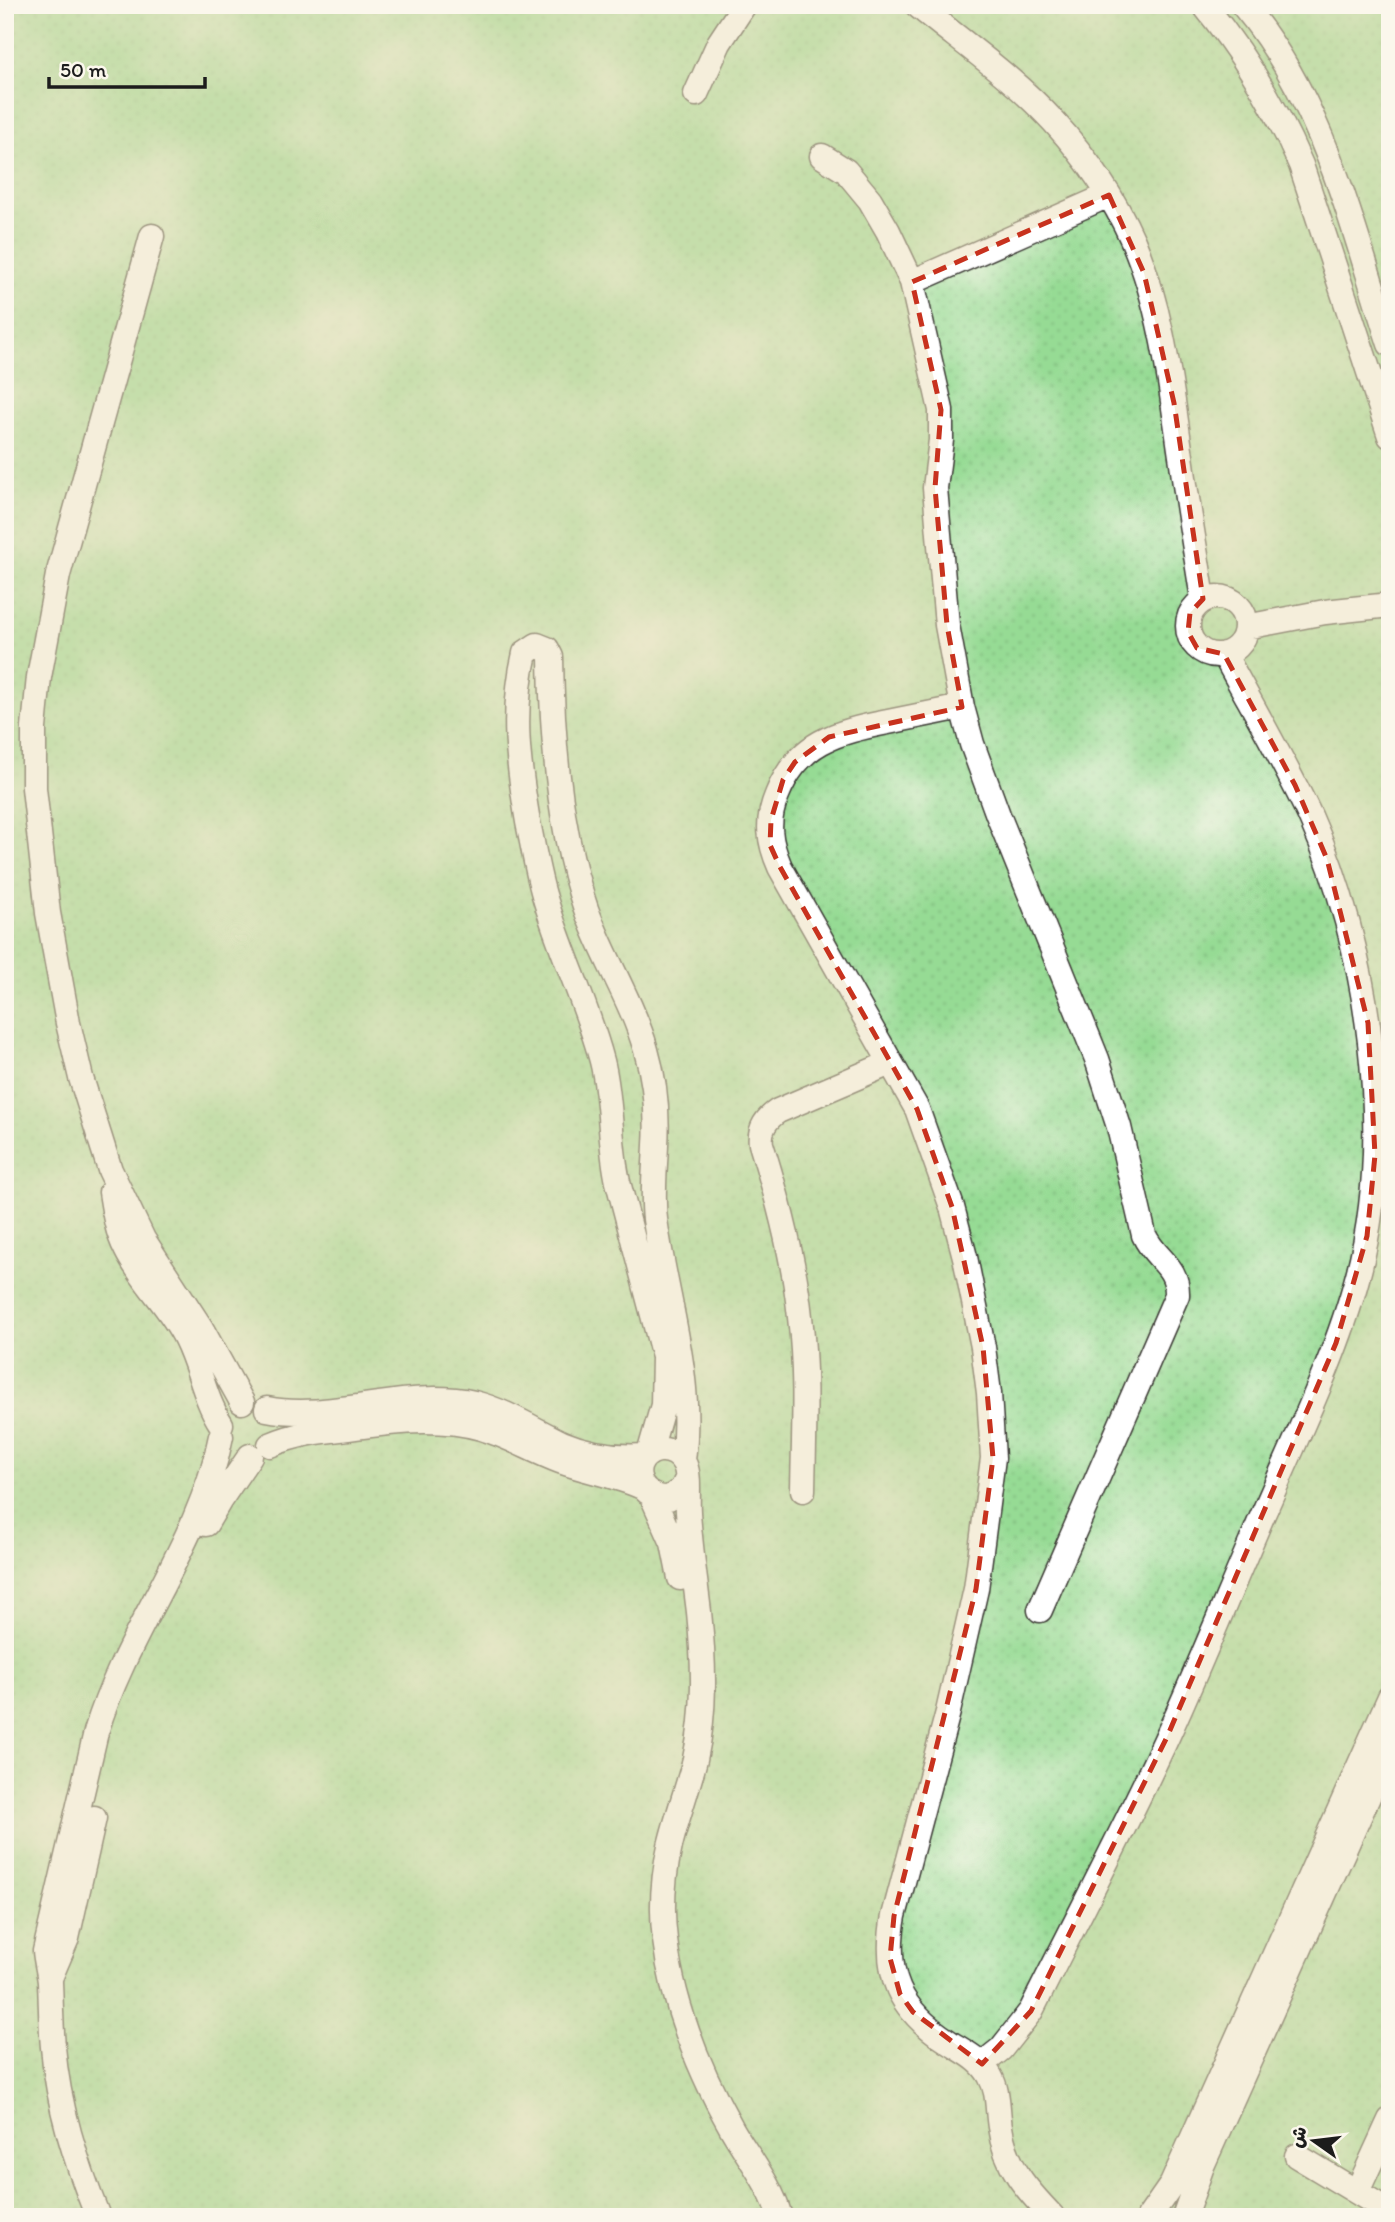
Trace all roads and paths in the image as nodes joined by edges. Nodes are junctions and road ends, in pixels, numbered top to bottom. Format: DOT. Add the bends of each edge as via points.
graph roads {
  1 [pos="744,5"];
  2 [pos="917,5"];
  3 [pos="1203,5"];
  4 [pos="1243,5"];
  5 [pos="696,94"];
  6 [pos="822,156"];
  7 [pos="1109,195"];
  8 [pos="152,236"];
  9 [pos="912,282"];
  10 [pos="1390,344"];
  11 [pos="1390,436"];
  12 [pos="1203,600"];
  13 [pos="1390,605"];
  14 [pos="1247,627"];
  15 [pos="1224,654"];
  16 [pos="962,707"];
  17 [pos="890,1063"];
  18 [pos="152,1272"];
  19 [pos="242,1402"];
  20 [pos="267,1409"];
  21 [pos="221,1430"];
  22 [pos="260,1451"];
  23 [pos="648,1455"];
  24 [pos="685,1471"];
  25 [pos="803,1490"];
  26 [pos="647,1491"];
  27 [pos="190,1543"];
  28 [pos="1040,1610"];
  29 [pos="1390,1697"];
  30 [pos="1390,1748"];
  31 [pos="982,2064"];
  32 [pos="1390,2120"];
  33 [pos="1297,2156"];
  34 [pos="1357,2192"];
  35 [pos="1390,2212"];
  36 [pos="98,2217"];
  37 [pos="764,2217"];
  38 [pos="780,2217"];
  39 [pos="1053,2217"];
  40 [pos="1149,2217"];
  41 [pos="1184,2217"];
  1 -- 5 [label="street" via="719,43"];
  2 -- 7 [label="street" via="1028,96 1077,150"];
  3 -- 11 [label="street" via="1257,77 1288,135"];
  4 -- 10 [label="street" via="1295,81 1318,131"];
  6 -- 9 [label="street" via="846,172 870,200"];
  7 -- 9 [label="street"];
  7 -- 12 [label="street" via="1133,242 1155,308"];
  8 -- 18 [label="street" via="58,575 34,728 34,788 57,968 81,1078 110,1170 143,1239"];
  9 -- 16 [label="street" via="941,410 935,488 947,625"];
  12 -- 14 [label="street" via="1213,596 1231,600 1242,611"];
  12 -- 15 [label="street" via="1190,613 1191,640 1205,653"];
  13 -- 14 [label="street"];
  14 -- 15 [label="street" via="1237,647"];
  15 -- 31 [label="street" via="1311,818 1351,938 1372,1067 1375,1155 1367,1236 1336,1343 1167,1737 1031,2011 1001,2049"];
  16 -- 17 [label="street" via="829,737 795,762 773,810 770,845 780,867"];
  16 -- 28 [label="street" via="998,815 1097,1059 1144,1235 1153,1252 1172,1270 1177,1287 1177,1296"];
  17 -- 25 [label="street" via="778,1111 761,1131 786,1229 801,1319"];
  17 -- 31 [label="street" via="917,1109 965,1257 983,1347 993,1458 976,1589 894,1916 890,1958 900,1994 914,2012"];
  18 -- 19 [label="street" via="201,1328"];
  18 -- 21 [label="street" via="196,1362"];
  19 -- 20 [label="street"];
  19 -- 21 [label="street" via="228,1409"];
  20 -- 22 [label="street" via="275,1430"];
  20 -- 23 [label="street" via="294,1412 456,1400 505,1414 578,1449 614,1456"];
  21 -- 22 [label="street" via="229,1449 243,1456"];
  21 -- 27 [label="street"];
  22 -- 26 [label="street" via="301,1434 409,1421 452,1422 504,1435 560,1461 616,1476"];
  22 -- 27 [label="street"];
  23 -- 24 [label="street" via="664,1450 678,1455"];
  23 -- 24 [label="street" via="664,1393 662,1342 612,1157 609,1098 601,1058 544,895 520,769 517,695 526,653 537,646 547,649 551,657 560,791 576,874 597,937 639,1028 653,1084 657,1115 653,1195 681,1354 687,1418"];
  23 -- 26 [label="street" via="639,1471"];
  24 -- 26 [label="street" via="676,1494 669,1498"];
  24 -- 38 [label="street" via="702,1638 703,1701 695,1761 666,1869 665,1942 678,2001 698,2059"];
  26 -- 37 [label="street" via="668,1527 677,1559 687,1628 689,1687 684,1735 652,1885 654,1963 688,2079"];
  27 -- 36 [label="street" via="121,1704 67,1938 50,1979 60,2096 74,2153"];
  29 -- 40 [label="street" via="1180,2166"];
  30 -- 41 [label="street" via="1202,2166"];
  31 -- 39 [label="street" via="997,2092 1001,2135 1010,2164"];
  32 -- 34 [label="street"];
  33 -- 34 [label="street"];
  34 -- 35 [label="street"];
}
